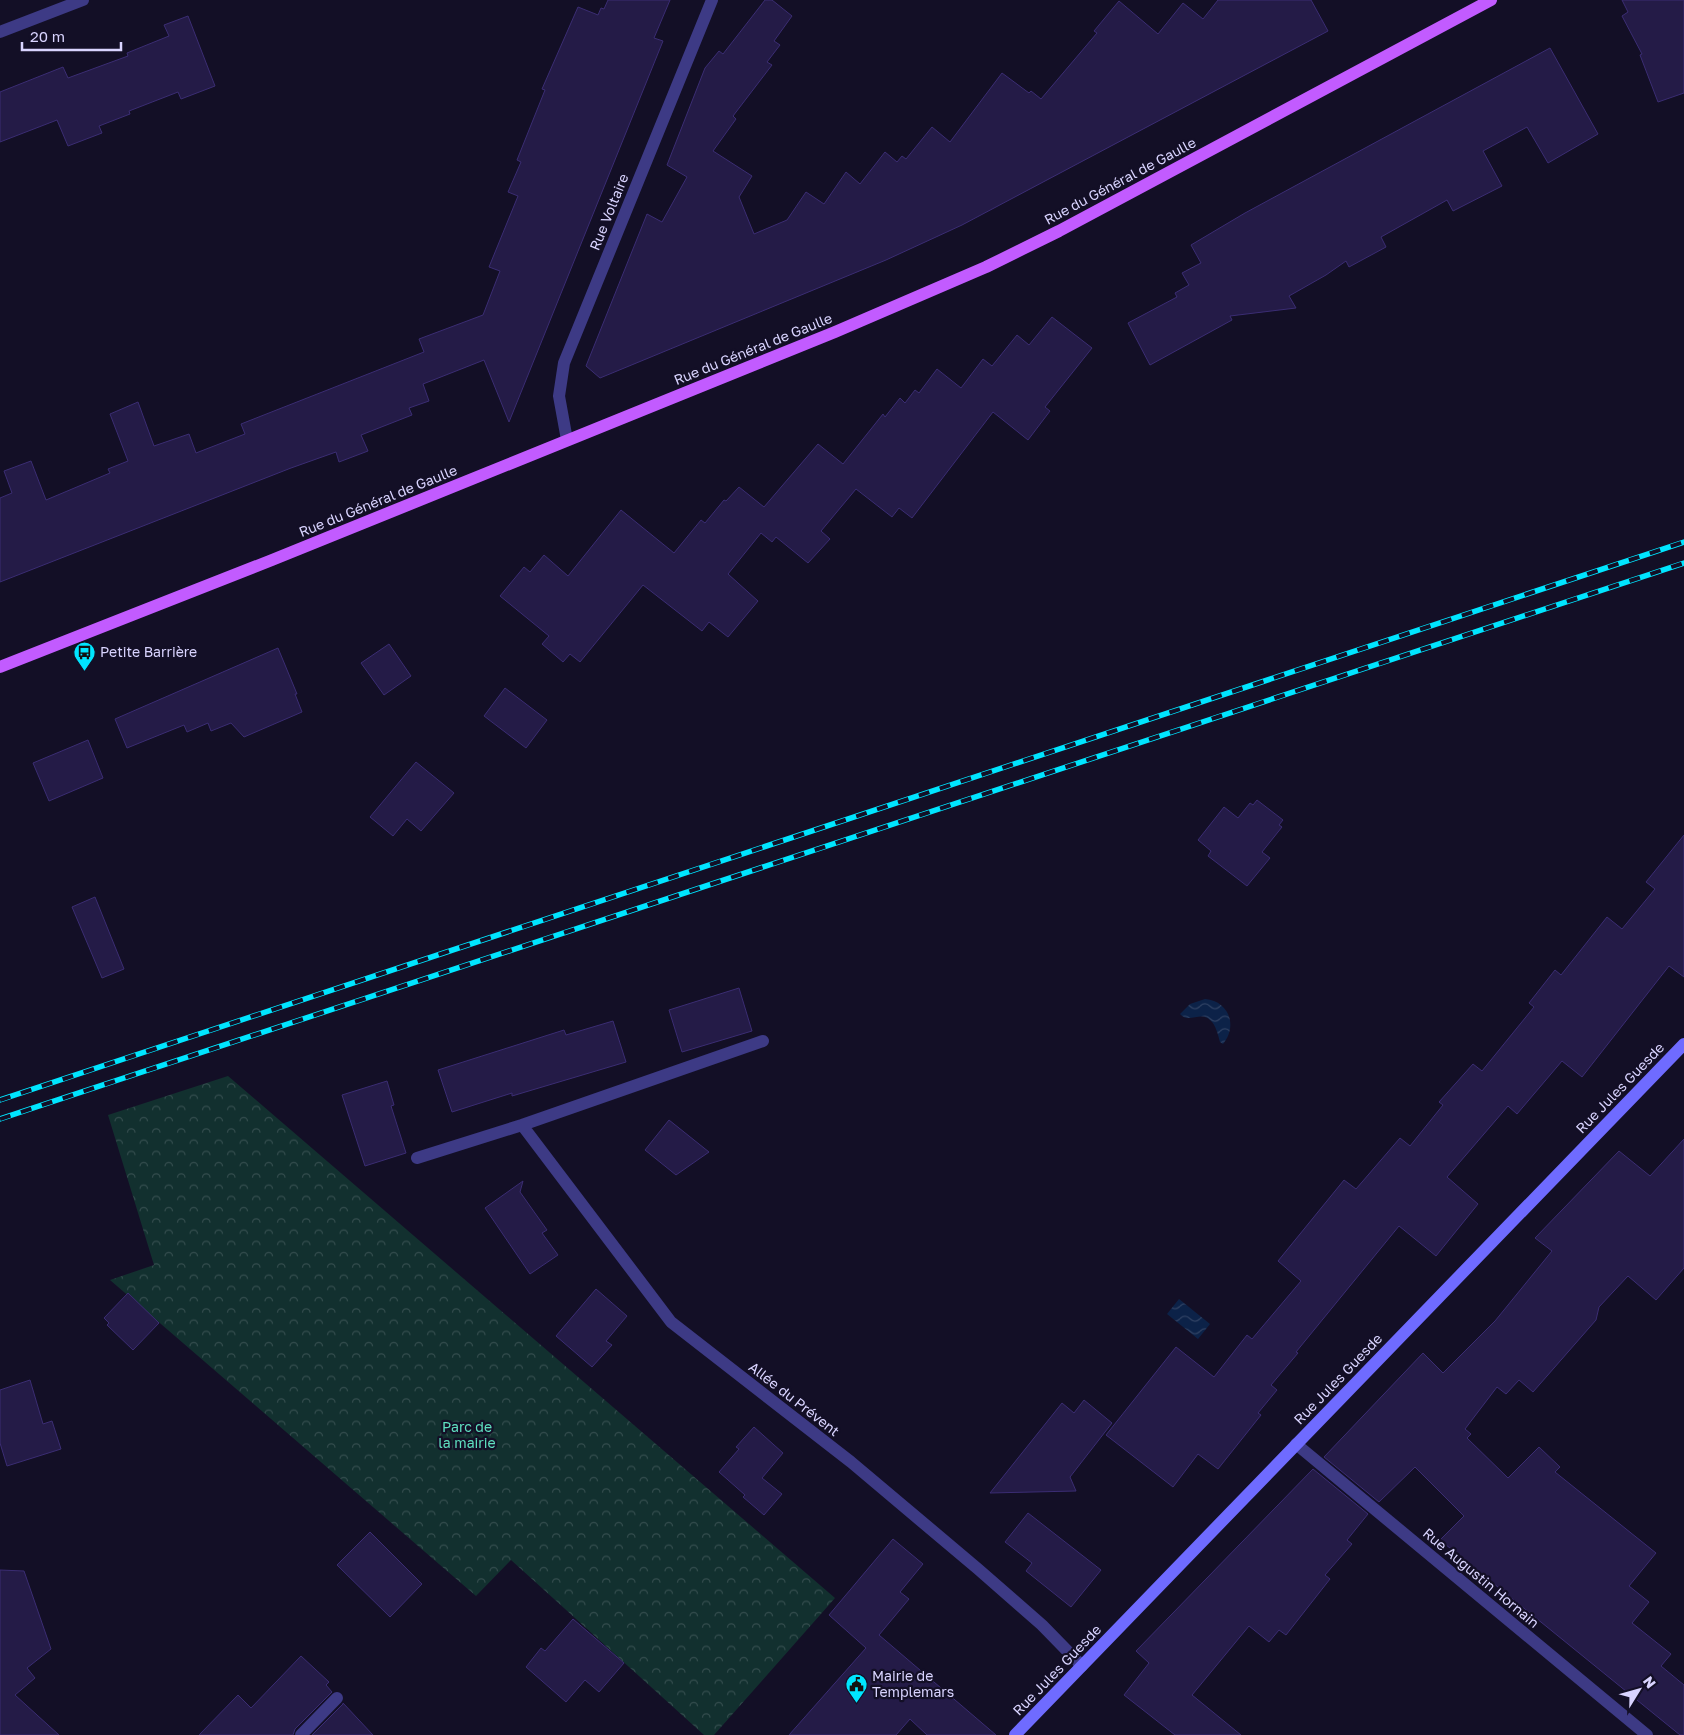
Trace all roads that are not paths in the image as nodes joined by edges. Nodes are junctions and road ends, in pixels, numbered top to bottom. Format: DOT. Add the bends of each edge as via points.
graph roads {
  1 [pos="83,0"];
  2 [pos="712,0"];
  3 [pos="1490,0"];
  4 [pos="0,32"];
  5 [pos="567,440"];
  6 [pos="0,668"];
  7 [pos="763,1041"];
  8 [pos="1684,1044"];
  9 [pos="522,1125"];
  10 [pos="417,1158"];
  11 [pos="1296,1444"];
  12 [pos="1082,1666"];
  13 [pos="337,1698"];
  14 [pos="301,1735"];
  15 [pos="1015,1735"];
  16 [pos="1647,1735"];
  1 -- 4 [label="street"];
  2 -- 5 [label="street, Rue Voltaire" via="564,363 559,396"];
  3 -- 5 [label="main road, Rue du Général de Gaulle" via="986,267"];
  5 -- 6 [label="main road, Rue du Général de Gaulle"];
  7 -- 9 [label="street"];
  8 -- 11 [label="main road, Rue Jules Guesde"];
  9 -- 10 [label="street"];
  9 -- 12 [label="street, Allée du Prévent" via="671,1322 858,1468 1042,1625"];
  11 -- 12 [label="main road, Rue Jules Guesde"];
  11 -- 16 [label="street, Rue Augustin Hornain"];
  12 -- 15 [label="main road, Rue Jules Guesde"];
  13 -- 14 [label="street"];
}
